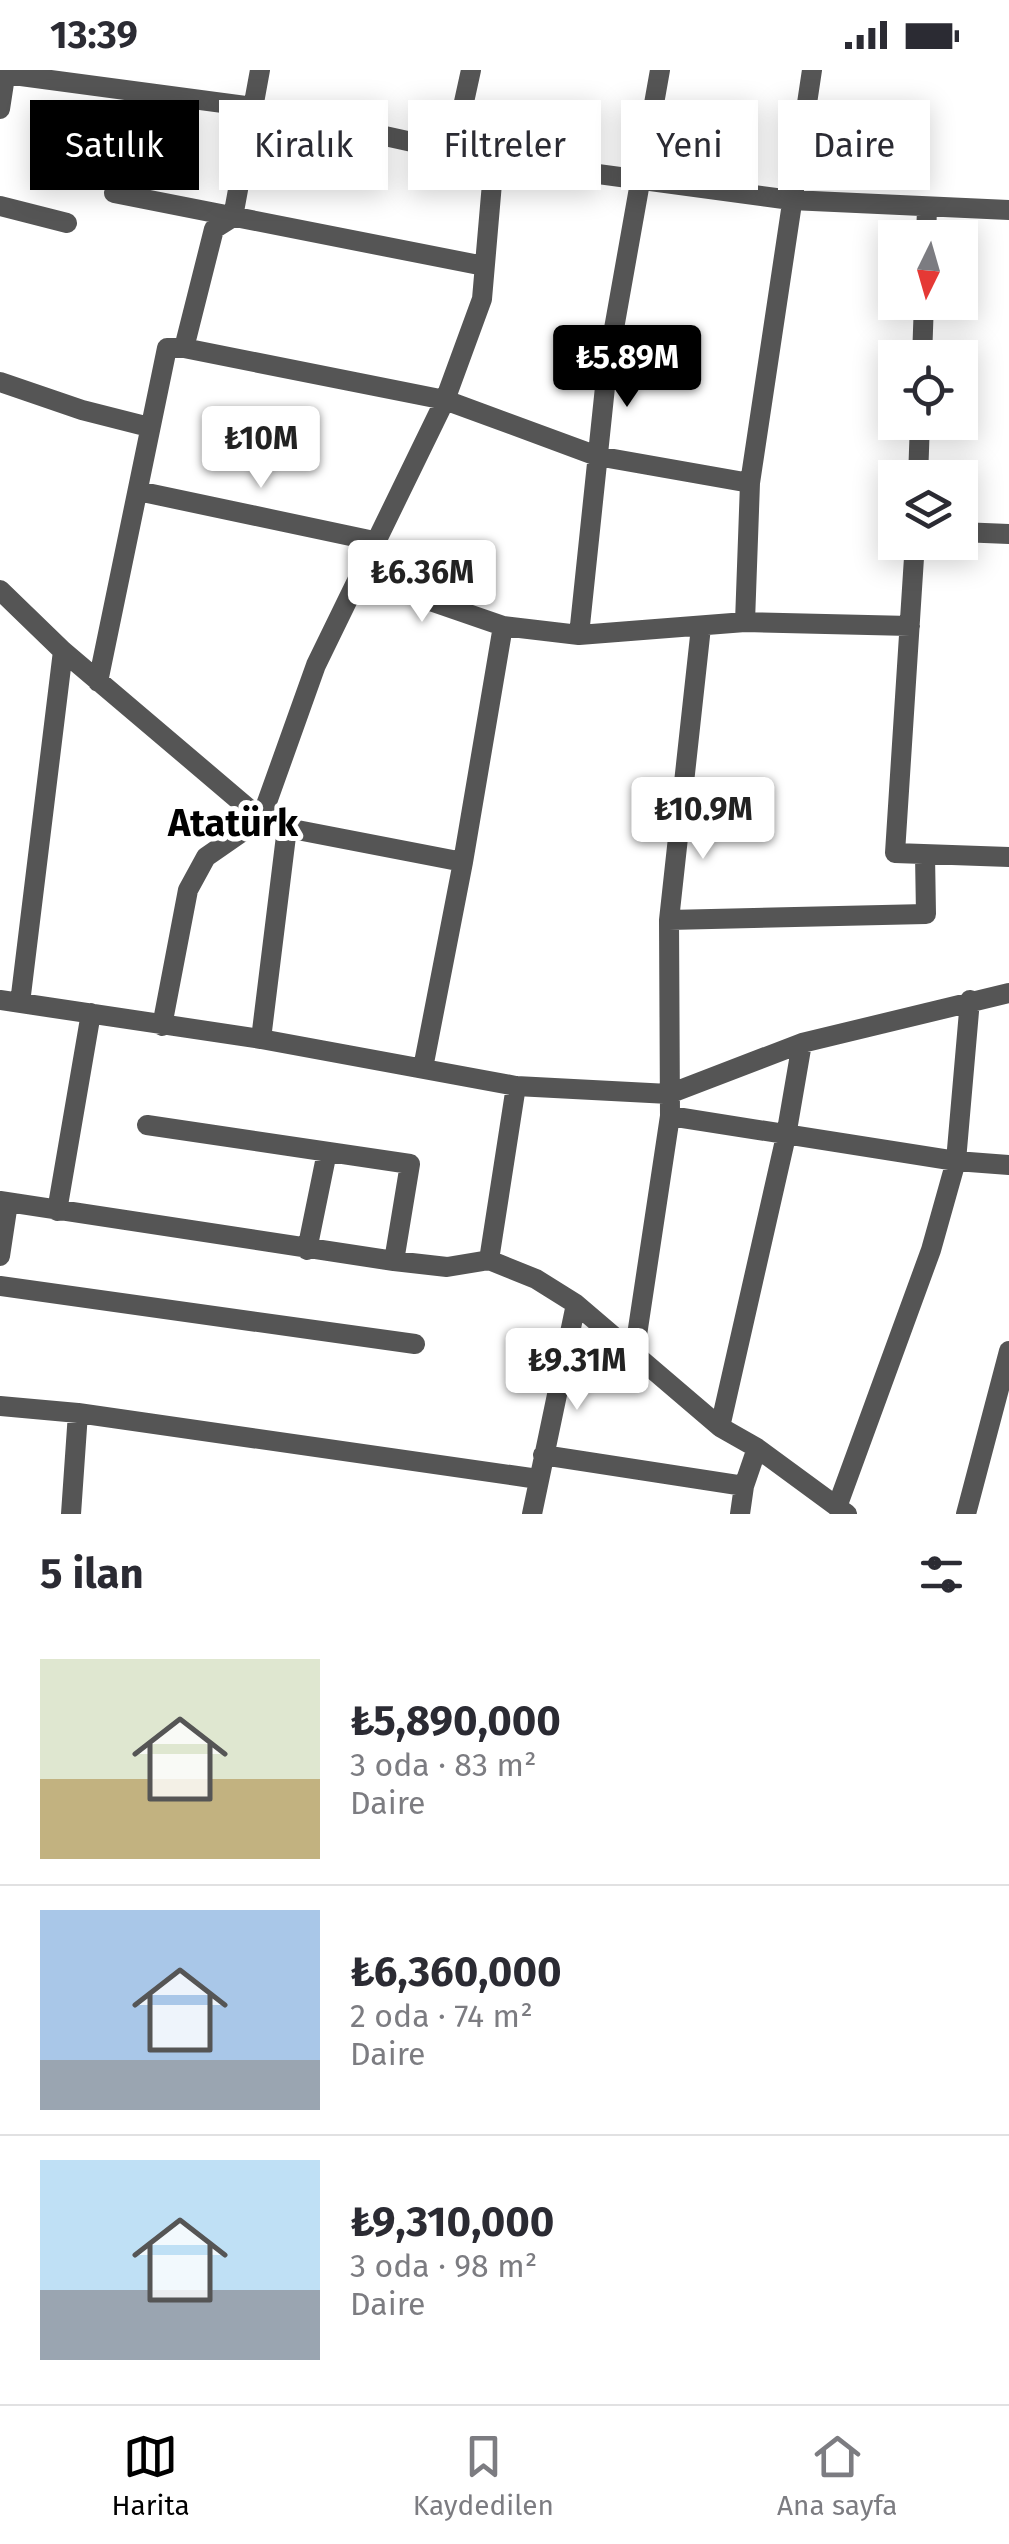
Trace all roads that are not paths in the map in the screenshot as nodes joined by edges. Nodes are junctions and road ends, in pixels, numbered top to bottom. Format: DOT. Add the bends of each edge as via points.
graph roads {
  1 [pos="260,70"];
  2 [pos="471,70"];
  3 [pos="660,70"];
  4 [pos="812,70"];
  5 [pos="6,72"];
  6 [pos="98,77"];
  7 [pos="219,100"];
  8 [pos="254,100"];
  9 [pos="464,100"];
  10 [pos="654,100"];
  11 [pos="0,109"];
  12 [pos="237,190"];
  13 [pos="491,190"];
  14 [pos="637,190"];
  15 [pos="719,190"];
  16 [pos="114,193"];
  17 [pos="791,200"];
  18 [pos="0,206"];
  19 [pos="927,208"];
  20 [pos="1009,210"];
  21 [pos="232,216"];
  22 [pos="927,220"];
  23 [pos="67,223"];
  24 [pos="484,266"];
  25 [pos="184,348"];
  26 [pos="0,382"];
  27 [pos="445,400"];
  28 [pos="149,427"];
  29 [pos="597,456"];
  30 [pos="750,483"];
  31 [pos="138,491"];
  32 [pos="978,533"];
  33 [pos="1009,534"];
  34 [pos="374,541"];
  35 [pos="914,560"];
  36 [pos="358,576"];
  37 [pos="0,590"];
  38 [pos="745,622"];
  39 [pos="502,626"];
  40 [pos="910,626"];
  41 [pos="701,627"];
  42 [pos="578,635"];
  43 [pos="63,651"];
  44 [pos="98,682"];
  45 [pos="260,819"];
  46 [pos="287,828"];
  47 [pos="925,855"];
  48 [pos="1009,857"];
  49 [pos="463,862"];
  50 [pos="669,920"];
  51 [pos="1009,993"];
  52 [pos="970,1000"];
  53 [pos="10,1001"];
  54 [pos="91,1014"];
  55 [pos="162,1026"];
  56 [pos="261,1039"];
  57 [pos="802,1043"];
  58 [pos="423,1068"];
  59 [pos="516,1086"];
  60 [pos="670,1105"];
  61 [pos="147,1125"];
  62 [pos="786,1136"];
  63 [pos="327,1152"];
  64 [pos="956,1161"];
  65 [pos="1009,1165"];
  66 [pos="4,1202"];
  67 [pos="57,1211"];
  68 [pos="308,1250"];
  69 [pos="0,1256"];
  70 [pos="489,1260"];
  71 [pos="394,1261"];
  72 [pos="0,1286"];
  73 [pos="576,1304"];
  74 [pos="415,1344"];
  75 [pos="1009,1351"];
  76 [pos="634,1355"];
  77 [pos="1006,1386"];
  78 [pos="0,1406"];
  79 [pos="78,1413"];
  80 [pos="720,1426"];
  81 [pos="757,1448"];
  82 [pos="543,1455"];
  83 [pos="538,1479"];
  84 [pos="744,1486"];
  85 [pos="842,1511"];
  86 [pos="70,1514"];
  87 [pos="532,1514"];
  88 [pos="740,1514"];
  89 [pos="966,1514"];
  1 -- 8 [label="street"];
  2 -- 9 [label="street"];
  3 -- 10 [label="street"];
  4 -- 17 [label="street"];
  5 -- 6 [label="street"];
  5 -- 11 [label="street"];
  6 -- 7 [label="street"];
  12 -- 21 [label="street"];
  13 -- 24 [label="street"];
  14 -- 29 [label="street"];
  15 -- 17 [label="street"];
  16 -- 21 [label="street"];
  17 -- 19 [label="street"];
  17 -- 30 [label="street"];
  18 -- 23 [label="street"];
  19 -- 20 [label="street"];
  19 -- 22 [label="street"];
  21 -- 24 [label="street"];
  21 -- 25 [label="street" via="214,230"];
  24 -- 27 [label="street" via="482,300"];
  25 -- 27 [label="street"];
  25 -- 28 [label="street" via="167,348"];
  26 -- 28 [label="street"];
  27 -- 29 [label="street"];
  27 -- 34 [label="street"];
  28 -- 31 [label="street"];
  29 -- 30 [label="street"];
  29 -- 42 [label="street"];
  30 -- 38 [label="street"];
  31 -- 34 [label="street"];
  31 -- 44 [label="street"];
  32 -- 33 [label="street"];
  34 -- 36 [label="street"];
  35 -- 40 [label="street"];
  36 -- 39 [label="street"];
  36 -- 45 [label="street" via="316,665"];
  37 -- 43 [label="street"];
  38 -- 40 [label="street"];
  38 -- 41 [label="street"];
  39 -- 42 [label="street"];
  39 -- 49 [label="street"];
  40 -- 47 [label="street" via="895,853"];
  41 -- 42 [label="street"];
  41 -- 50 [label="street"];
  43 -- 44 [label="street"];
  43 -- 53 [label="street"];
  44 -- 45 [label="street"];
  45 -- 46 [label="street"];
  45 -- 55 [label="street" via="206,857 188,890"];
  46 -- 49 [label="street"];
  46 -- 56 [label="street"];
  47 -- 48 [label="street"];
  47 -- 50 [label="street" via="926,914"];
  49 -- 58 [label="street"];
  50 -- 60 [label="street"];
  51 -- 52 [label="street"];
  52 -- 57 [label="street"];
  52 -- 64 [label="street"];
  53 -- 54 [label="street"];
  54 -- 55 [label="street"];
  54 -- 67 [label="street"];
  55 -- 56 [label="street"];
  56 -- 58 [label="street"];
  57 -- 60 [label="street"];
  57 -- 62 [label="street"];
  58 -- 59 [label="street"];
  59 -- 60 [label="street"];
  59 -- 70 [label="street"];
  60 -- 62 [label="street"];
  60 -- 76 [label="street"];
  61 -- 63 [label="street"];
  62 -- 64 [label="street"];
  62 -- 80 [label="street"];
  63 -- 68 [label="street"];
  63 -- 71 [label="street" via="410,1164"];
  64 -- 65 [label="street"];
  64 -- 85 [label="street"];
  66 -- 67 [label="street"];
  66 -- 69 [label="street"];
  67 -- 68 [label="street"];
  68 -- 71 [label="street"];
  70 -- 71 [label="street" via="447,1268"];
  70 -- 73 [label="street"];
  72 -- 74 [label="street"];
  73 -- 76 [label="street"];
  73 -- 82 [label="street"];
  75 -- 77 [label="street"];
  76 -- 80 [label="street"];
  77 -- 89 [label="street"];
  78 -- 79 [label="street"];
  79 -- 83 [label="street"];
  79 -- 86 [label="street"];
  80 -- 81 [label="street"];
  81 -- 84 [label="street"];
  81 -- 85 [label="street"];
  82 -- 83 [label="street"];
  82 -- 84 [label="street"];
  83 -- 87 [label="street"];
  84 -- 88 [label="street"];
}
